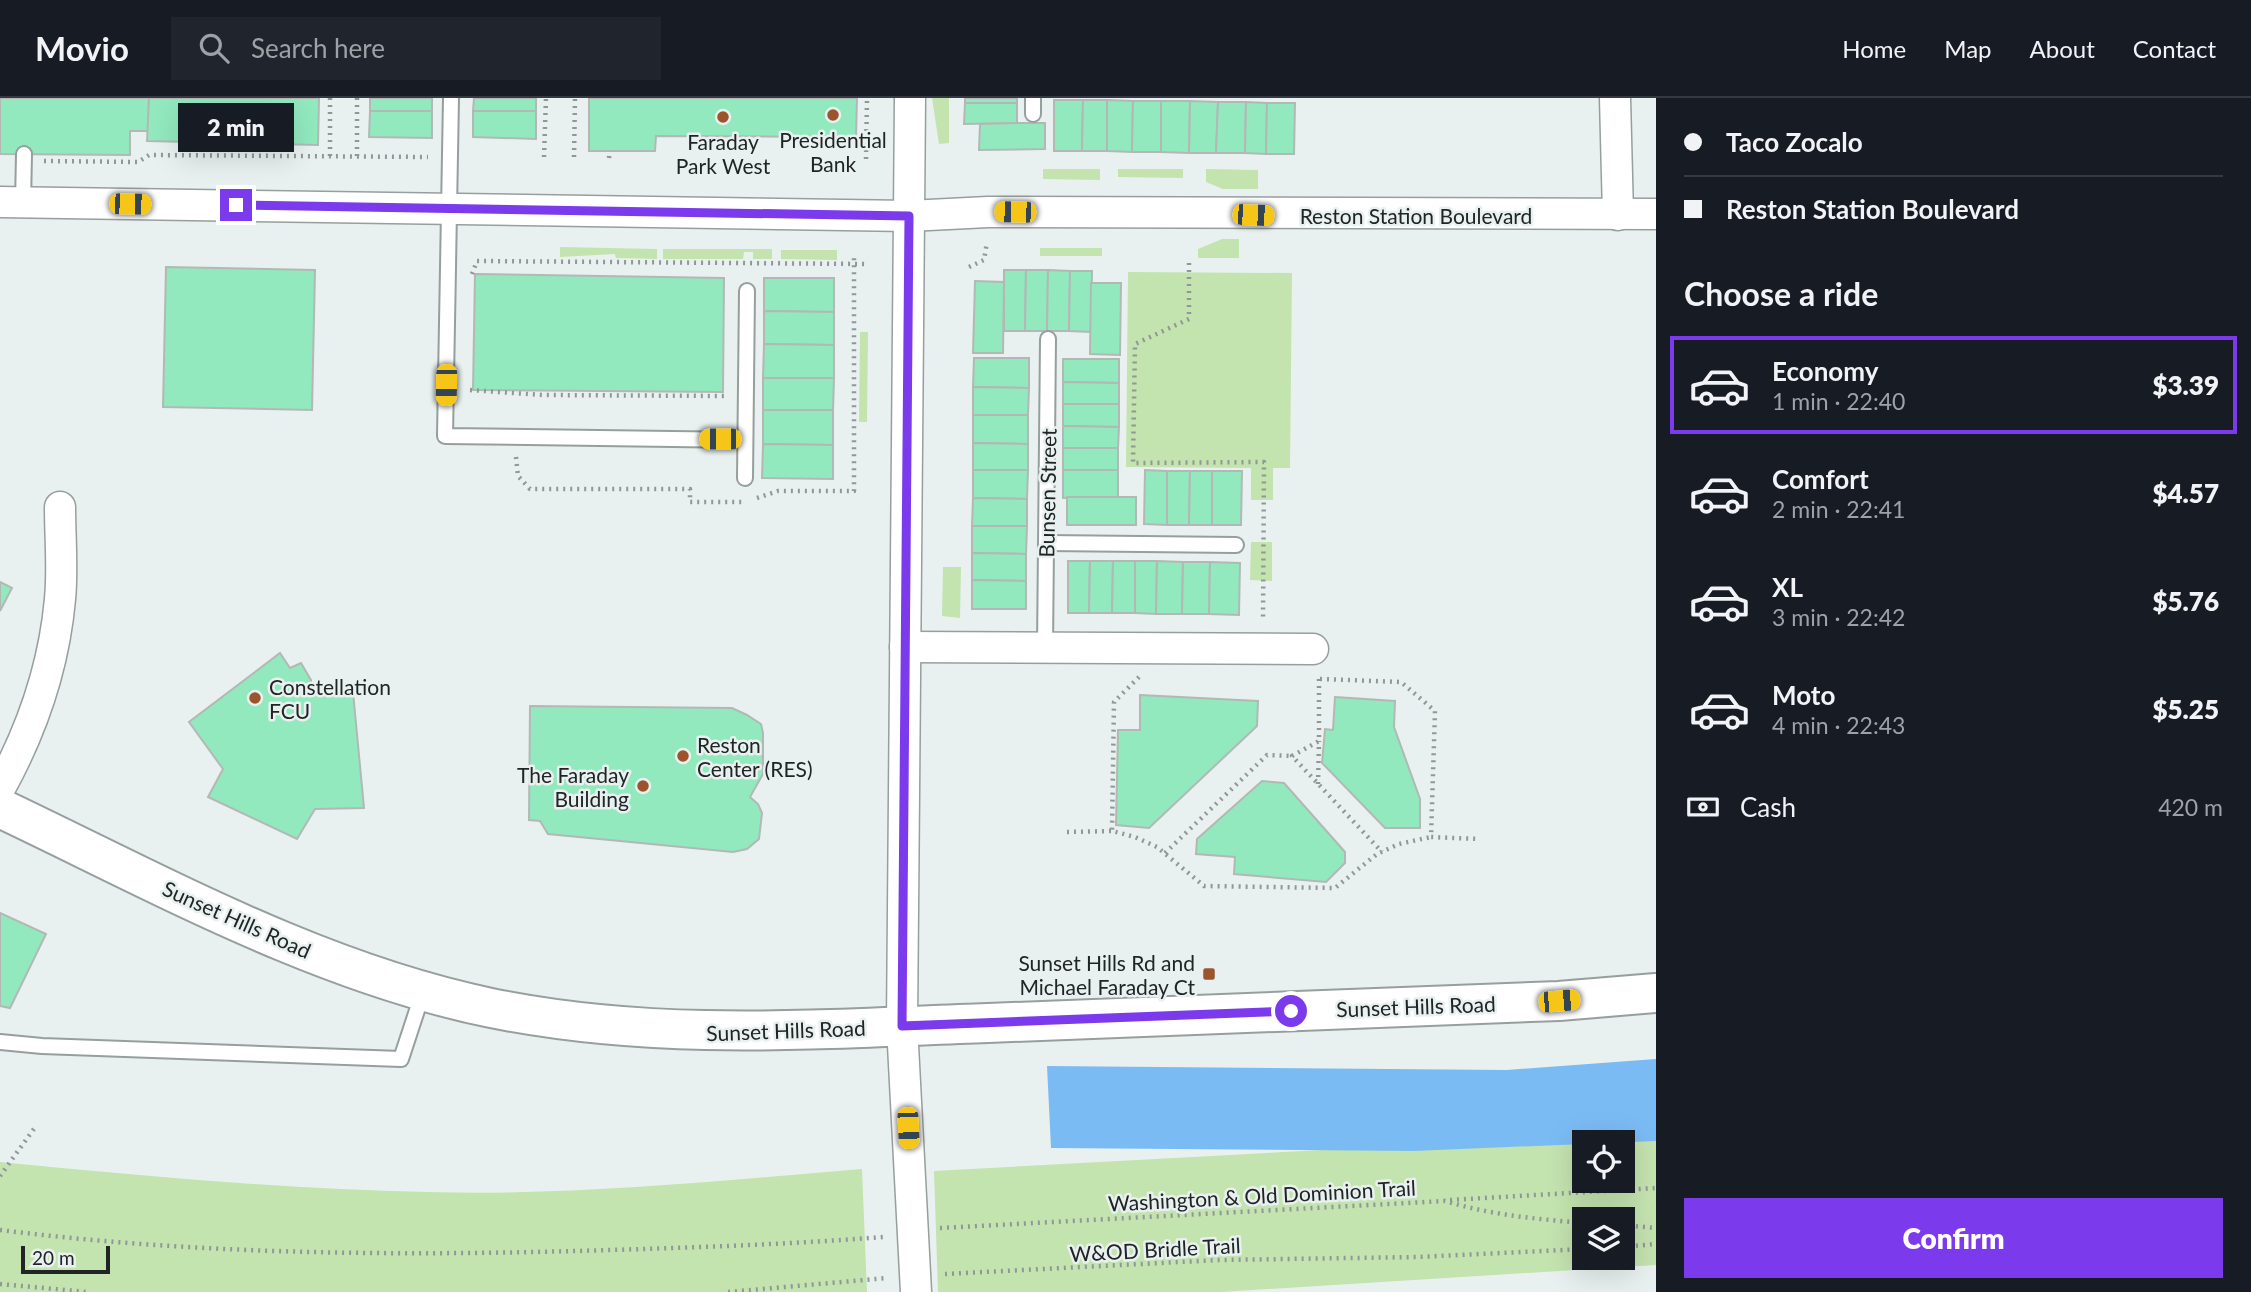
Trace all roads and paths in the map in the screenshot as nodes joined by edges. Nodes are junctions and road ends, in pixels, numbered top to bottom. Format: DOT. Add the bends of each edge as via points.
graph roads {
  1 [pos="330,98"];
  2 [pos="357,98"];
  3 [pos="451,98"];
  4 [pos="546,98"];
  5 [pos="575,98"];
  6 [pos="867,98"];
  7 [pos="910,98"];
  8 [pos="1033,98"];
  9 [pos="1615,98"];
  10 [pos="1033,114"];
  11 [pos="610,151"];
  12 [pos="24,155"];
  13 [pos="330,156"];
  14 [pos="357,156"];
  15 [pos="430,157"];
  16 [pos="544,157"];
  17 [pos="574,157"];
  18 [pos="609,158"];
  19 [pos="866,159"];
  20 [pos="43,161"];
  21 [pos="11,202"];
  22 [pos="449,207"];
  23 [pos="1656,214"];
  24 [pos="1618,215"];
  25 [pos="909,216"];
  26 [pos="987,241"];
  27 [pos="1189,263"];
  28 [pos="865,264"];
  29 [pos="969,267"];
  30 [pos="469,280"];
  31 [pos="747,291"];
  32 [pos="1048,339"];
  33 [pos="469,380"];
  34 [pos="727,383"];
  35 [pos="745,440"];
  36 [pos="746,478"];
  37 [pos="60,507"];
  38 [pos="1047,543"];
  39 [pos="1236,545"];
  40 [pos="1263,626"];
  41 [pos="905,647"];
  42 [pos="1045,648"];
  43 [pos="1313,649"];
  44 [pos="1144,672"];
  45 [pos="1305,678"];
  46 [pos="1319,679"];
  47 [pos="1319,741"];
  48 [pos="1292,755"];
  49 [pos="1318,784"];
  50 [pos="0,788"];
  51 [pos="0,808"];
  52 [pos="1112,831"];
  53 [pos="1067,832"];
  54 [pos="1431,837"];
  55 [pos="1479,839"];
  56 [pos="1382,852"];
  57 [pos="1165,853"];
  58 [pos="424,990"];
  59 [pos="1656,993"];
  60 [pos="902,1026"];
  61 [pos="0,1042"];
  62 [pos="36,1126"];
  63 [pos="0,1176"];
  64 [pos="1656,1188"];
  65 [pos="1445,1201"];
  66 [pos="1572,1222"];
  67 [pos="1635,1226"];
  68 [pos="940,1228"];
  69 [pos="1656,1228"];
  70 [pos="0,1230"];
  71 [pos="889,1237"];
  72 [pos="1656,1244"];
  73 [pos="1635,1246"];
  74 [pos="1572,1250"];
  75 [pos="0,1283"];
  76 [pos="916,1284"];
  77 [pos="87,1292"];
  78 [pos="728,1292"];
  1 -- 13 [label="path"];
  2 -- 14 [label="path"];
  3 -- 22 [label="lane"];
  4 -- 16 [label="path"];
  5 -- 17 [label="path"];
  6 -- 19 [label="path"];
  7 -- 25 [label="street"];
  8 -- 10 [label="lane"];
  9 -- 24 [label="street"];
  11 -- 18 [label="path"];
  12 -- 21 [label="lane"];
  13 -- 14 [label="path"];
  13 -- 20 [label="path" via="149,155 138,162"];
  14 -- 15 [label="path"];
  21 -- 22 [label="street, Reston Station Boulevard"];
  22 -- 25 [label="street, Reston Station Boulevard"];
  22 -- 35 [label="lane" via="445,436"];
  23 -- 24 [label="street, Reston Station Boulevard"];
  24 -- 25 [label="street, Reston Station Boulevard" via="988,212"];
  25 -- 41 [label="street"];
  26 -- 29 [label="path" via="984,260"];
  27 -- 40 [label="path" via="1189,319 1135,344 1133,463 1264,462"];
  28 -- 30 [label="path" via="477,261"];
  31 -- 35 [label="lane"];
  32 -- 38 [label="lane, Bunsen Street"];
  33 -- 34 [label="path" via="470,392 542,395 727,396"];
  35 -- 36 [label="lane"];
  37 -- 50 [label="street" via="60,598 52,655 36,711"];
  38 -- 39 [label="lane"];
  38 -- 42 [label="lane, Bunsen Street"];
  41 -- 42 [label="street"];
  41 -- 60 [label="street"];
  42 -- 43 [label="street"];
  44 -- 52 [label="path" via="1114,702"];
  45 -- 46 [label="path"];
  46 -- 47 [label="path"];
  46 -- 54 [label="path" via="1401,682 1435,711"];
  47 -- 48 [label="path"];
  47 -- 49 [label="path"];
  48 -- 49 [label="path"];
  48 -- 57 [label="path" via="1267,755"];
  49 -- 56 [label="path"];
  51 -- 58 [label="main road, Sunset Hills Road" via="307,952"];
  52 -- 53 [label="path"];
  52 -- 57 [label="path"];
  54 -- 55 [label="path"];
  54 -- 56 [label="path"];
  56 -- 57 [label="path" via="1335,888 1204,886"];
  58 -- 60 [label="main road, Sunset Hills Road" via="489,1007 622,1028 779,1032"];
  58 -- 61 [label="lane" via="401,1059"];
  59 -- 60 [label="main road, Sunset Hills Road" via="1559,1001"];
  60 -- 76 [label="street"];
  62 -- 63 [label="path"];
  64 -- 65 [label="path"];
  65 -- 66 [label="path, Washington & Old Dominion Trail" via="1480,1212"];
  65 -- 68 [label="path, Washington & Old Dominion Trail"];
  67 -- 69 [label="path"];
  70 -- 71 [label="path" via="345,1254 774,1246"];
  72 -- 73 [label="path"];
  74 -- 76 [label="path, W&OD Bridle Trail" via="1219,1260"];
  75 -- 77 [label="path"];
  76 -- 78 [label="path, W&OD Bridle Trail"];
}
